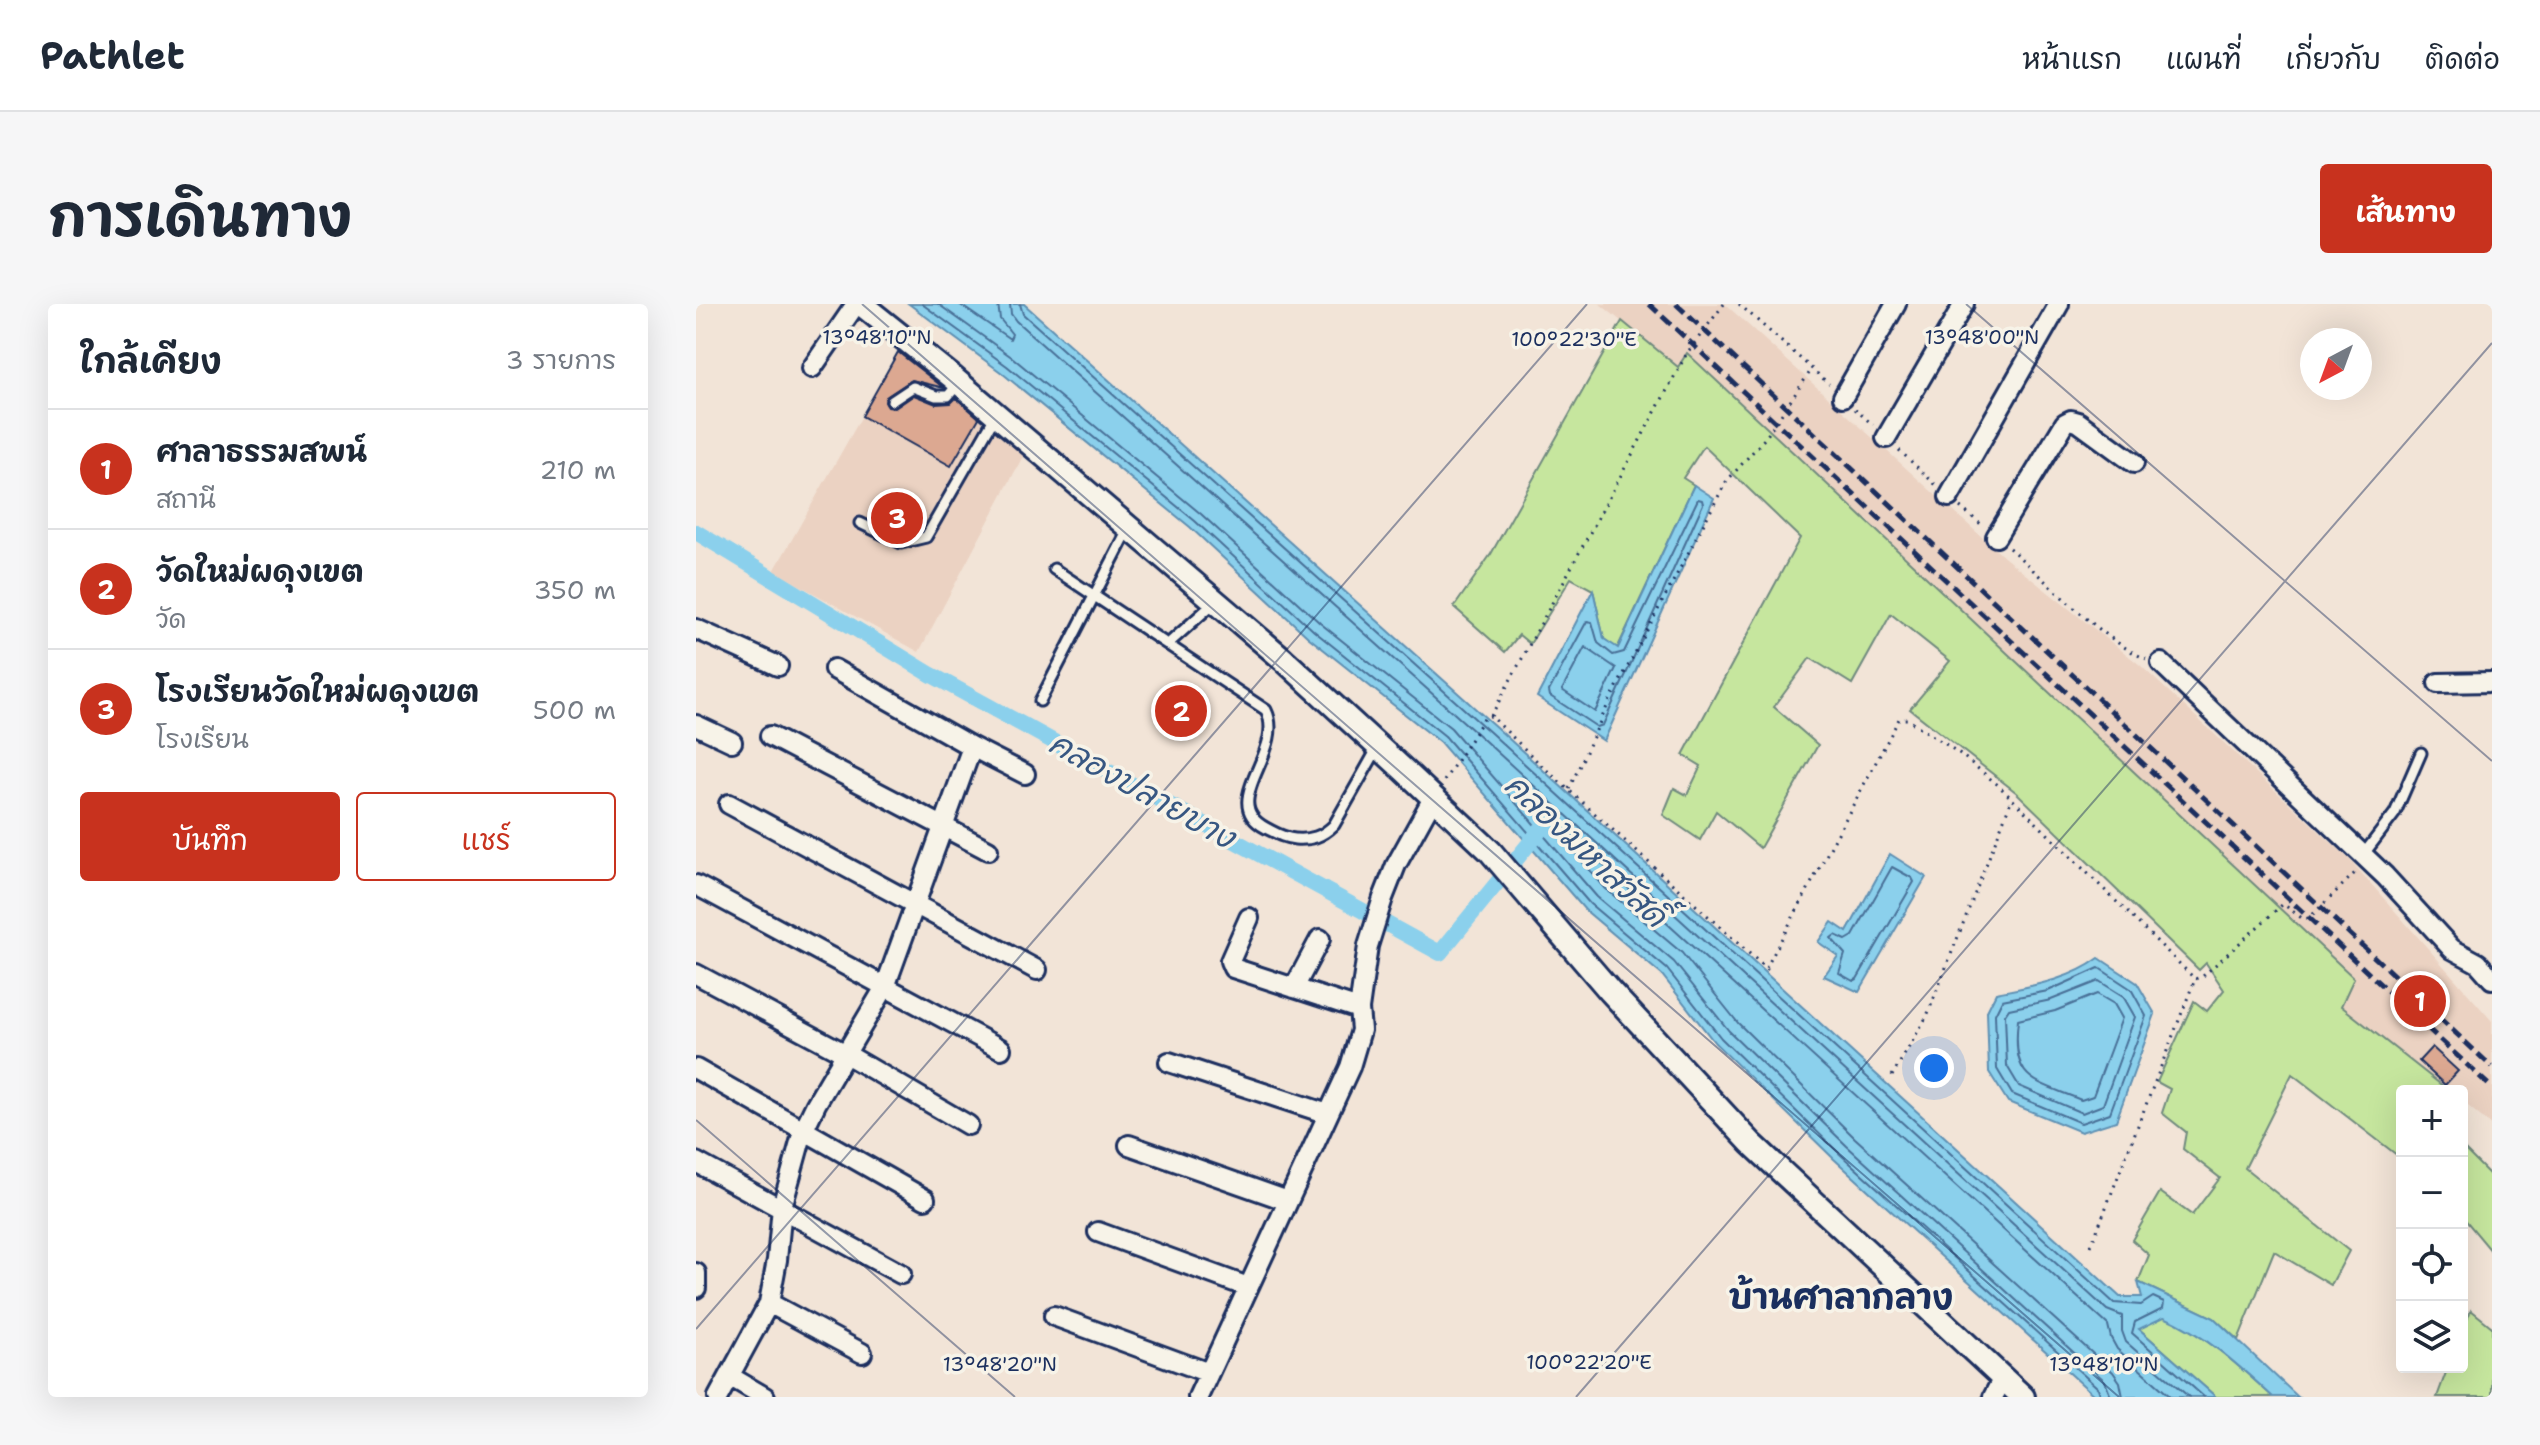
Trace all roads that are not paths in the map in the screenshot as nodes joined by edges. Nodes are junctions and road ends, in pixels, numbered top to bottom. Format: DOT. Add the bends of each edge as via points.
graph roads {
  1 [pos="859,304"];
  2 [pos="1896,304"];
  3 [pos="1964,304"];
  4 [pos="2059,304"];
  5 [pos="812,368"];
  6 [pos="959,383"];
  7 [pos="1843,397"];
  8 [pos="892,401"];
  9 [pos="996,415"];
  10 [pos="1886,438"];
  11 [pos="2134,463"];
  12 [pos="1949,497"];
  13 [pos="860,523"];
  14 [pos="1129,528"];
  15 [pos="1996,537"];
  16 [pos="1054,569"];
  17 [pos="1096,596"];
  18 [pos="1215,602"];
  19 [pos="696,629"];
  20 [pos="1168,644"];
  21 [pos="2161,663"];
  22 [pos="778,666"];
  23 [pos="834,669"];
  24 [pos="2492,682"];
  25 [pos="2438,683"];
  26 [pos="1040,701"];
  27 [pos="696,725"];
  28 [pos="770,736"];
  29 [pos="732,742"];
  30 [pos="1378,746"];
  31 [pos="972,747"];
  32 [pos="2421,753"];
  33 [pos="1025,774"];
  34 [pos="1433,798"];
  35 [pos="729,804"];
  36 [pos="943,826"];
  37 [pos="988,850"];
  38 [pos="2366,858"];
  39 [pos="696,885"];
  40 [pos="914,906"];
  41 [pos="1249,918"];
  42 [pos="1320,939"];
  43 [pos="2485,960"];
  44 [pos="1037,970"];
  45 [pos="696,974"];
  46 [pos="2492,979"];
  47 [pos="885,987"];
  48 [pos="1294,988"];
  49 [pos="1359,1009"];
  50 [pos="1001,1049"];
  51 [pos="846,1054"];
  52 [pos="1169,1062"];
  53 [pos="696,1069"];
  54 [pos="1328,1114"];
  55 [pos="968,1125"];
  56 [pos="803,1131"];
  57 [pos="1129,1145"];
  58 [pos="696,1162"];
  59 [pos="925,1199"];
  60 [pos="1288,1201"];
  61 [pos="782,1207"];
  62 [pos="1098,1232"];
  63 [pos="696,1273"];
  64 [pos="901,1274"];
  65 [pos="1248,1287"];
  66 [pos="696,1288"];
  67 [pos="769,1303"];
  68 [pos="1054,1316"];
  69 [pos="862,1353"];
  70 [pos="1209,1373"];
  71 [pos="731,1377"];
  72 [pos="1998,1388"];
  73 [pos="718,1397"];
  74 [pos="765,1397"];
  75 [pos="1198,1397"];
  76 [pos="2023,1397"];
  1 -- 5 [label="street"];
  1 -- 6 [label="street"];
  2 -- 7 [label="street"];
  3 -- 10 [label="street"];
  4 -- 12 [label="street"];
  6 -- 8 [label="lane" via="948,396 913,387"];
  6 -- 9 [label="street"];
  9 -- 13 [label="lane" via="926,537 901,543"];
  9 -- 14 [label="street"];
  11 -- 15 [label="street" via="2078,422 2065,423"];
  14 -- 17 [label="lane"];
  14 -- 18 [label="street"];
  16 -- 17 [label="lane"];
  17 -- 20 [label="lane"];
  17 -- 26 [label="lane"];
  18 -- 20 [label="lane"];
  18 -- 30 [label="street"];
  19 -- 22 [label="street"];
  20 -- 30 [label="lane" via="1266,710 1271,721 1268,748 1247,797 1256,823 1284,838 1303,840 1327,832"];
  21 -- 38 [label="street"];
  23 -- 31 [label="street"];
  24 -- 25 [label="street"];
  27 -- 29 [label="street"];
  28 -- 36 [label="street"];
  30 -- 34 [label="street"];
  31 -- 33 [label="street"];
  31 -- 36 [label="street"];
  32 -- 38 [label="lane" via="2395,813"];
  34 -- 49 [label="street" via="1383,898 1368,946"];
  34 -- 72 [label="street" via="1490,851 1751,1143"];
  35 -- 40 [label="street"];
  36 -- 37 [label="street"];
  36 -- 40 [label="street"];
  38 -- 43 [label="street" via="2452,949"];
  39 -- 47 [label="street"];
  40 -- 44 [label="street"];
  40 -- 47 [label="street"];
  41 -- 48 [label="street" via="1230,965"];
  42 -- 48 [label="street"];
  43 -- 46 [label="street"];
  45 -- 51 [label="street"];
  47 -- 50 [label="street"];
  47 -- 51 [label="street"];
  48 -- 49 [label="street"];
  49 -- 54 [label="street" via="1361,1030"];
  51 -- 55 [label="street"];
  51 -- 56 [label="street"];
  52 -- 54 [label="street"];
  53 -- 56 [label="street"];
  54 -- 60 [label="street"];
  56 -- 59 [label="street"];
  56 -- 61 [label="street"];
  57 -- 60 [label="street"];
  58 -- 61 [label="street"];
  60 -- 65 [label="street"];
  61 -- 64 [label="street"];
  61 -- 67 [label="street"];
  62 -- 65 [label="street"];
  63 -- 66 [label="street"];
  65 -- 70 [label="street"];
  67 -- 69 [label="street"];
  67 -- 71 [label="street"];
  68 -- 70 [label="street"];
  70 -- 75 [label="street"];
  71 -- 73 [label="street"];
  71 -- 74 [label="street"];
  72 -- 76 [label="street"];
}
